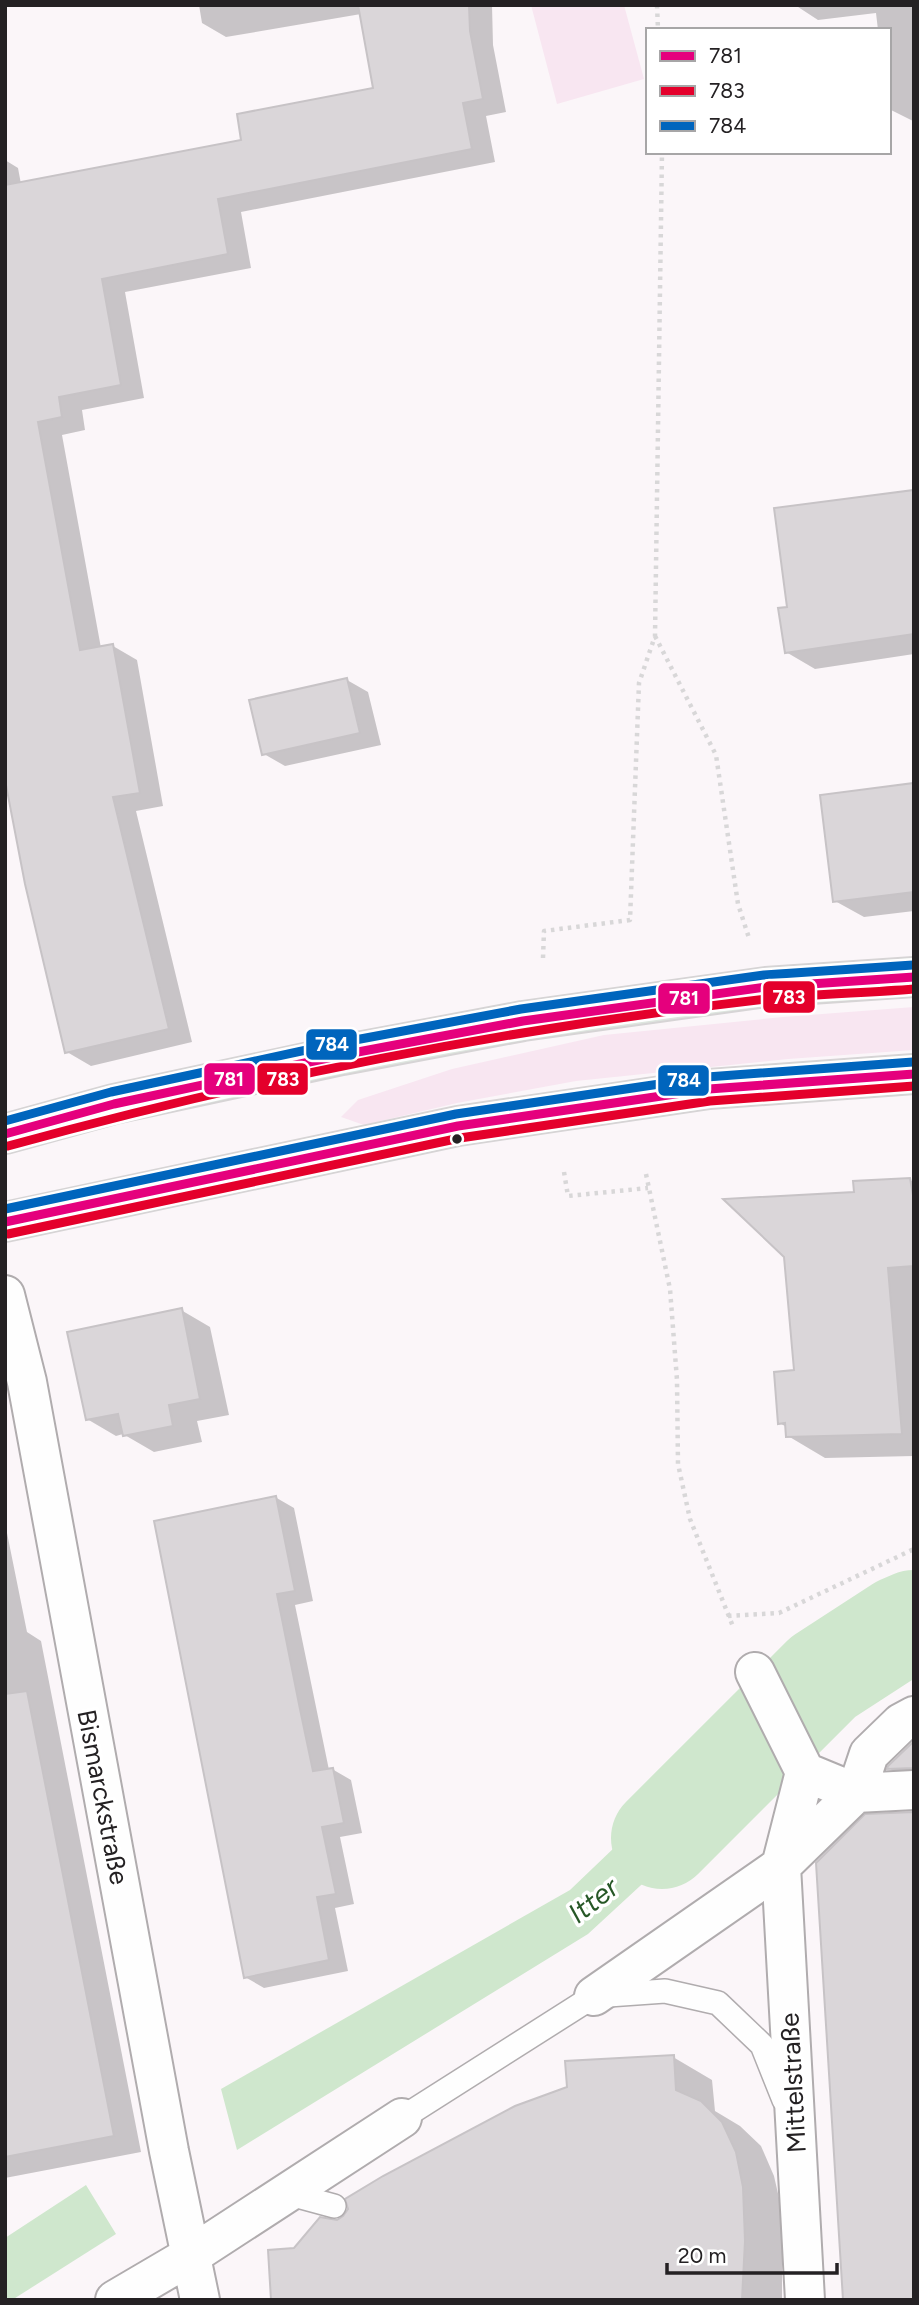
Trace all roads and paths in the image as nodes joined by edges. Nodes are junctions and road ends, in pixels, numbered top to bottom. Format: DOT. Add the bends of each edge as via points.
graph roads {
  1 [pos="657,5"];
  2 [pos="658,28"];
  3 [pos="662,154"];
  4 [pos="655,636"];
  5 [pos="543,958"];
  6 [pos="914,977"];
  7 [pos="766,988"];
  8 [pos="914,1074"];
  9 [pos="5,1134"];
  10 [pos="564,1172"];
  11 [pos="646,1174"];
  12 [pos="648,1188"];
  13 [pos="5,1222"];
  14 [pos="5,1296"];
  15 [pos="914,1549"];
  16 [pos="728,1616"];
  17 [pos="755,1672"];
  18 [pos="914,1716"];
  19 [pos="805,1772"];
  20 [pos="914,1790"];
  21 [pos="856,1793"];
  22 [pos="781,1866"];
  23 [pos="594,1996"];
  24 [pos="402,2118"];
  25 [pos="796,2129"];
  26 [pos="286,2193"];
  27 [pos="334,2206"];
  28 [pos="190,2256"];
  29 [pos="115,2300"];
  30 [pos="200,2300"];
  31 [pos="805,2300"];
  1 -- 2 [label="path"];
  3 -- 4 [label="path"];
  4 -- 5 [label="path" via="639,683 631,920 544,931"];
  4 -- 7 [label="path" via="716,755 738,904"];
  6 -- 7 [label="main road"];
  7 -- 9 [label="main road" via="523,1021 342,1055 114,1104"];
  8 -- 13 [label="main road" via="709,1089 458,1126"];
  10 -- 12 [label="path" via="568,1196"];
  11 -- 12 [label="path"];
  12 -- 16 [label="path" via="670,1289 678,1464 690,1519"];
  14 -- 28 [label="street, Bismarckstraße" via="27,1382"];
  15 -- 16 [label="path" via="779,1613"];
  16 -- 17 [label="path"];
  17 -- 19 [label="street"];
  18 -- 21 [label="street" via="869,1754"];
  19 -- 21 [label="street"];
  19 -- 22 [label="street, Mittelstraße"];
  20 -- 21 [label="street"];
  21 -- 22 [label="street"];
  22 -- 23 [label="street"];
  22 -- 25 [label="street, Mittelstraße"];
  23 -- 24 [label="lane"];
  23 -- 25 [label="lane" via="665,1991 718,2003 762,2045"];
  24 -- 26 [label="street"];
  25 -- 31 [label="street, Mittelstraße"];
  26 -- 27 [label="lane"];
  26 -- 28 [label="street"];
  28 -- 29 [label="street"];
  28 -- 30 [label="street, Bismarckstraße"];
}
